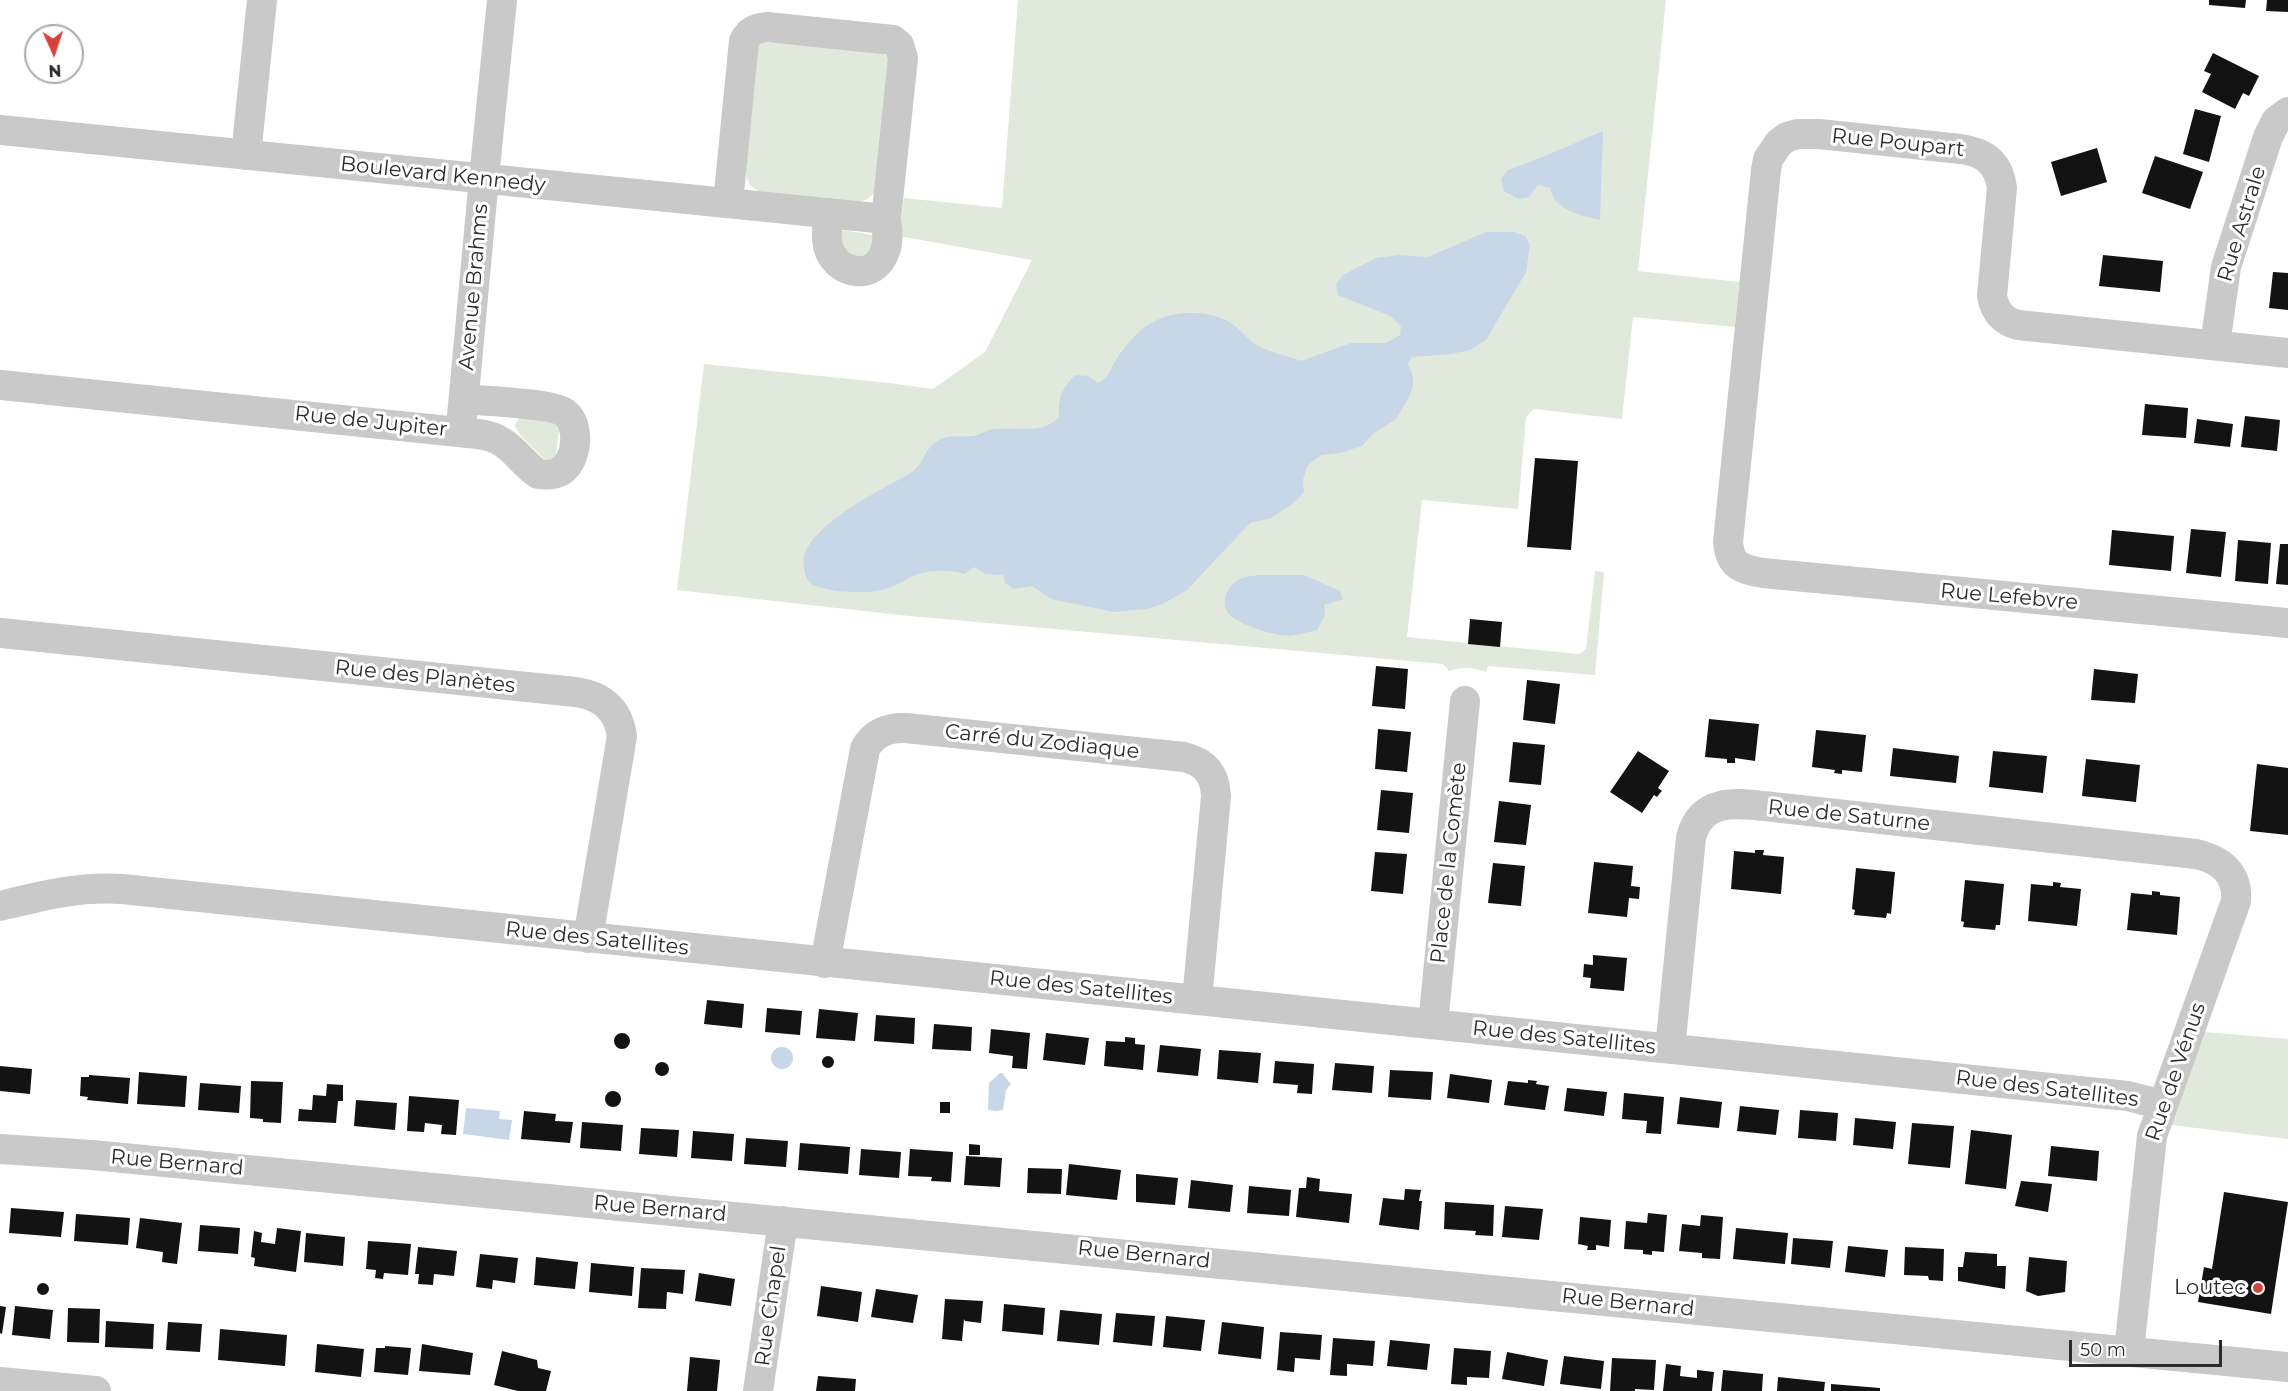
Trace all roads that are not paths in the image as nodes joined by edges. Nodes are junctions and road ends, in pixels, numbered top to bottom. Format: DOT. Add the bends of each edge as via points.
graph roads {
  1 [pos="262,0"];
  2 [pos="502,0"];
  3 [pos="2288,112"];
  4 [pos="0,130"];
  5 [pos="246,155"];
  6 [pos="483,178"];
  7 [pos="728,203"];
  8 [pos="829,213"];
  9 [pos="886,219"];
  10 [pos="2215,345"];
  11 [pos="2288,352"];
  12 [pos="0,385"];
  13 [pos="464,399"];
  14 [pos="460,431"];
  15 [pos="1733,561"];
  16 [pos="2288,623"];
  17 [pos="0,633"];
  18 [pos="1465,701"];
  19 [pos="2229,871"];
  20 [pos="0,906"];
  21 [pos="588,938"];
  22 [pos="825,963"];
  23 [pos="1197,1000"];
  24 [pos="1433,1024"];
  25 [pos="1670,1049"];
  26 [pos="2162,1105"];
  27 [pos="0,1149"];
  28 [pos="783,1221"];
  29 [pos="2129,1351"];
  30 [pos="2288,1367"];
  31 [pos="0,1382"];
  32 [pos="96,1391"];
  33 [pos="758,1391"];
  1 -- 5 [label="street"];
  2 -- 6 [label="street, Avenue Brahms"];
  3 -- 10 [label="street, Rue Astrale" via="2276,121 2268,137 2229,257"];
  4 -- 5 [label="street, Boulevard Kennedy"];
  5 -- 6 [label="street, Boulevard Kennedy"];
  6 -- 7 [label="street, Boulevard Kennedy"];
  6 -- 13 [label="street, Avenue Brahms"];
  7 -- 8 [label="street, Boulevard Kennedy"];
  7 -- 9 [label="street" via="744,41 748,34 767,27 886,38 899,45 903,58"];
  8 -- 9 [label="street, Boulevard Kennedy"];
  8 -- 9 [label="street" via="827,238 831,255 843,268 859,271 874,266 885,253"];
  10 -- 11 [label="street, Rue Poupart"];
  10 -- 15 [label="street, Rue Poupart" via="2018,325 2003,318 1992,296 2001,178 1994,164 1982,154 1819,134 1786,137 1773,150 1766,170 1728,542"];
  12 -- 14 [label="street, Rue de Jupiter"];
  13 -- 14 [label="street, Avenue Brahms"];
  13 -- 14 [label="street, Rue de Jupiter" via="564,411 573,423 572,456 562,470 538,474 499,438"];
  15 -- 16 [label="street, Rue Lefebvre" via="1763,573"];
  17 -- 21 [label="street, Rue des Planètes" via="576,692 597,698 618,717 622,736"];
  18 -- 24 [label="street, Place de la Comète"];
  19 -- 25 [label="street, Rue de Saturne" via="2217,861 2196,854 1721,805 1703,815 1691,838"];
  19 -- 26 [label="street, Rue de Vénus" via="2237,891 2234,912"];
  20 -- 21 [label="street, Rue des Satellites" via="57,892 122,889"];
  21 -- 22 [label="street, Rue des Satellites"];
  22 -- 23 [label="street, Rue des Satellites"];
  22 -- 23 [label="street, Carré du Zodiaque" via="865,749 879,733 906,728 1184,757 1206,767 1214,780 1216,796"];
  23 -- 24 [label="street, Rue des Satellites"];
  24 -- 25 [label="street, Rue des Satellites"];
  25 -- 26 [label="street, Rue des Satellites" via="2128,1096"];
  26 -- 29 [label="street, Rue de Vénus" via="2150,1143"];
  27 -- 28 [label="street, Rue Bernard"];
  28 -- 29 [label="street, Rue Bernard"];
  28 -- 33 [label="street, Rue Chapel"];
  29 -- 30 [label="street, Rue Bernard"];
  31 -- 32 [label="street"];
}
